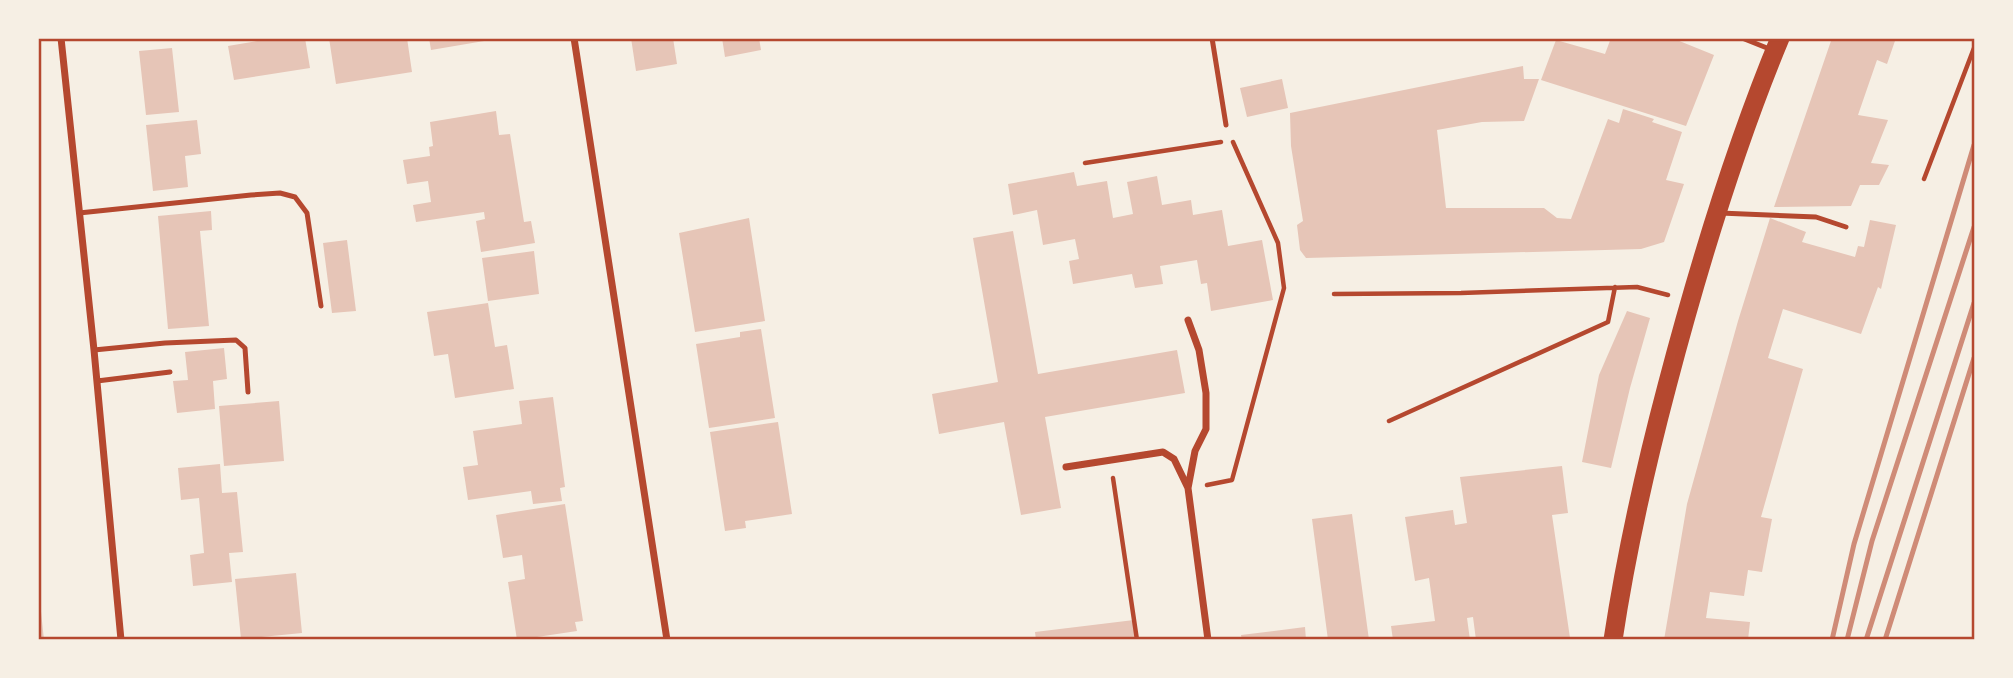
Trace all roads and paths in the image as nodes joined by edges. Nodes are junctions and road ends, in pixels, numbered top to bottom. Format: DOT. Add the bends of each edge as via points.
graph roads {
  1 [pos="61,38"];
  2 [pos="574,38"];
  3 [pos="1212,38"];
  4 [pos="1742,38"];
  5 [pos="1778,45"];
  6 [pos="1975,48"];
  7 [pos="1226,125"];
  8 [pos="1232,140"];
  9 [pos="1085,163"];
  10 [pos="1924,179"];
  11 [pos="79,213"];
  12 [pos="1717,213"];
  13 [pos="1846,227"];
  14 [pos="1615,287"];
  15 [pos="1334,294"];
  16 [pos="1689,300"];
  17 [pos="321,306"];
  18 [pos="1188,320"];
  19 [pos="94,350"];
  20 [pos="170,372"];
  21 [pos="97,381"];
  22 [pos="248,392"];
  23 [pos="1389,421"];
  24 [pos="1111,460"];
  25 [pos="1066,467"];
  26 [pos="1188,488"];
  27 [pos="121,639"];
  28 [pos="667,639"];
  29 [pos="1137,639"];
  30 [pos="1208,639"];
  31 [pos="1614,639"];
  1 -- 11 [label="street"];
  2 -- 28 [label="street"];
  3 -- 7 [label="lane"];
  4 -- 5 [label="lane"];
  5 -- 12 [label="highway"];
  6 -- 10 [label="path"];
  7 -- 8 [label="path"];
  8 -- 9 [label="path"];
  8 -- 26 [label="path" via="1278,243 1284,288 1232,480"];
  11 -- 17 [label="lane" via="251,195 280,193 295,198 307,213"];
  11 -- 19 [label="street"];
  12 -- 13 [label="lane" via="1816,217"];
  12 -- 16 [label="highway"];
  14 -- 15 [label="path"];
  14 -- 16 [label="path" via="1637,287"];
  14 -- 23 [label="path" via="1608,322"];
  16 -- 31 [label="highway" via="1623,573"];
  18 -- 26 [label="street" via="1199,349 1206,429 1195,451"];
  19 -- 21 [label="street"];
  19 -- 22 [label="lane" via="236,340 245,348"];
  20 -- 21 [label="lane"];
  21 -- 27 [label="street"];
  24 -- 25 [label="street"];
  24 -- 26 [label="street" via="1163,452 1174,459"];
  24 -- 29 [label="path"];
  26 -- 30 [label="street"];
}
